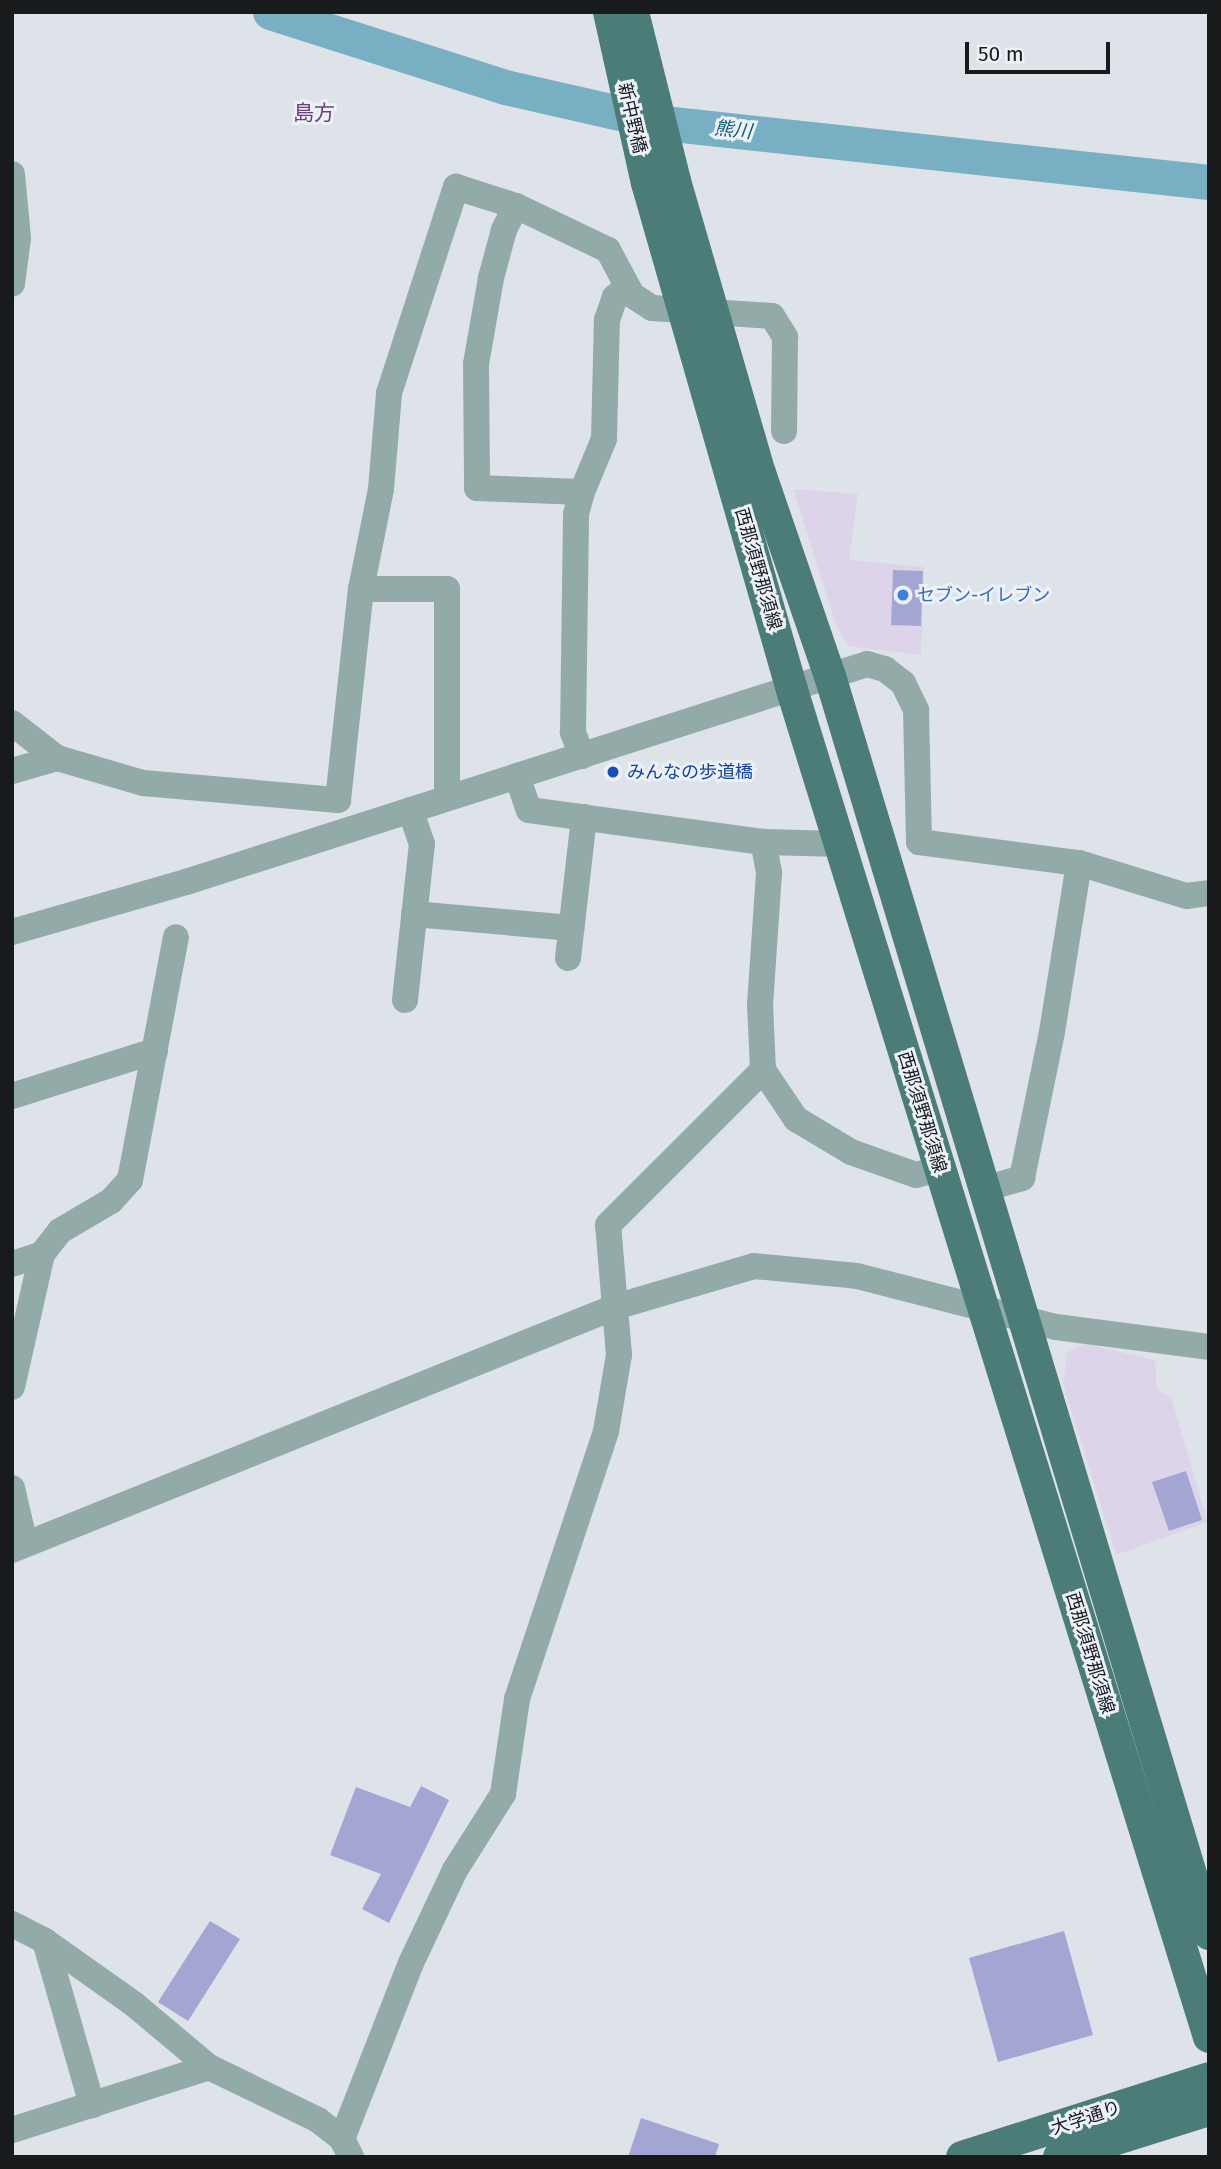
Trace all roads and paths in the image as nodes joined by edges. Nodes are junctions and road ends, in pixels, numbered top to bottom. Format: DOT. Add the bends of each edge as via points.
graph roads {
  1 [pos="609,12"];
  2 [pos="633,12"];
  3 [pos="631,58"];
  4 [pos="12,174"];
  5 [pos="661,182"];
  6 [pos="516,206"];
  7 [pos="12,284"];
  8 [pos="628,287"];
  9 [pos="699,312"];
  10 [pos="784,431"];
  11 [pos="582,492"];
  12 [pos="361,589"];
  13 [pos="830,676"];
  14 [pos="792,690"];
  15 [pos="12,723"];
  16 [pos="582,756"];
  17 [pos="57,758"];
  18 [pos="12,771"];
  19 [pos="517,776"];
  20 [pos="447,798"];
  21 [pos="410,810"];
  22 [pos="584,817"];
  23 [pos="763,842"];
  24 [pos="841,844"];
  25 [pos="1079,863"];
  26 [pos="1209,893"];
  27 [pos="414,914"];
  28 [pos="570,929"];
  29 [pos="12,932"];
  30 [pos="176,937"];
  31 [pos="568,958"];
  32 [pos="405,1000"];
  33 [pos="155,1051"];
  34 [pos="763,1070"];
  35 [pos="12,1096"];
  36 [pos="939,1169"];
  37 [pos="984,1189"];
  38 [pos="42,1254"];
  39 [pos="12,1264"];
  40 [pos="980,1306"];
  41 [pos="615,1307"];
  42 [pos="1020,1315"];
  43 [pos="1209,1347"];
  44 [pos="12,1387"];
  45 [pos="12,1488"];
  46 [pos="18,1547"];
  47 [pos="12,1924"];
  48 [pos="1209,1934"];
  49 [pos="45,1941"];
  50 [pos="1209,2037"];
  51 [pos="209,2067"];
  52 [pos="1209,2078"];
  53 [pos="92,2105"];
  54 [pos="1209,2110"];
  55 [pos="12,2130"];
  56 [pos="346,2148"];
  57 [pos="962,2157"];
  58 [pos="1059,2157"];
  1 -- 3 [label="main road"];
  2 -- 3 [label="main road"];
  3 -- 5 [label="main road, 新中野橋"];
  4 -- 7 [label="street" via="18,239"];
  5 -- 9 [label="main road, 西那須野那須線"];
  6 -- 8 [label="street" via="608,250"];
  6 -- 11 [label="street" via="503,230 476,364 477,488"];
  6 -- 12 [label="street" via="456,187 389,393 381,489"];
  8 -- 9 [label="street" via="639,302 652,308"];
  8 -- 11 [label="street" via="615,297 607,320 604,439"];
  9 -- 10 [label="street" via="772,316 785,337"];
  9 -- 13 [label="main road, 西那須野那須線"];
  9 -- 14 [label="main road, 西那須野那須線"];
  11 -- 16 [label="street" via="576,514 573,732"];
  12 -- 17 [label="street" via="338,800 143,783"];
  12 -- 20 [label="street" via="447,589"];
  13 -- 14 [label="street"];
  13 -- 25 [label="street" via="858,665 877,666 903,683 910,696 919,729 919,842"];
  13 -- 37 [label="main road, 西那須野那須線"];
  14 -- 16 [label="street"];
  14 -- 24 [label="main road, 西那須野那須線"];
  15 -- 17 [label="street"];
  16 -- 19 [label="street"];
  17 -- 18 [label="street"];
  19 -- 20 [label="street"];
  19 -- 22 [label="street" via="529,810"];
  20 -- 21 [label="street"];
  21 -- 27 [label="street" via="422,844"];
  21 -- 29 [label="street"];
  22 -- 23 [label="street"];
  22 -- 28 [label="street"];
  23 -- 24 [label="street"];
  23 -- 34 [label="street" via="769,872 760,1005"];
  24 -- 36 [label="main road, 西那須野那須線"];
  25 -- 26 [label="street" via="1186,896"];
  25 -- 37 [label="street" via="1052,1032 1022,1178"];
  27 -- 28 [label="street"];
  27 -- 32 [label="street"];
  28 -- 31 [label="street"];
  30 -- 33 [label="street"];
  33 -- 35 [label="street"];
  33 -- 38 [label="street" via="130,1180 111,1201 60,1231"];
  34 -- 36 [label="street" via="796,1119 851,1152 916,1175"];
  34 -- 41 [label="street" via="608,1225"];
  36 -- 40 [label="main road, 西那須野那須線"];
  37 -- 42 [label="main road, 西那須野那須線"];
  38 -- 39 [label="street"];
  38 -- 44 [label="street"];
  40 -- 41 [label="street" via="857,1276 754,1266"];
  40 -- 42 [label="street"];
  40 -- 50 [label="main road, 西那須野那須線"];
  41 -- 46 [label="street"];
  41 -- 56 [label="street" via="619,1355 606,1431 517,1699 503,1794 454,1870 411,1963"];
  42 -- 43 [label="street" via="1056,1327 1174,1346"];
  42 -- 48 [label="main road, 西那須野那須線"];
  45 -- 46 [label="street"];
  47 -- 49 [label="street"];
  49 -- 51 [label="street" via="135,2005"];
  49 -- 53 [label="street"];
  51 -- 53 [label="street"];
  51 -- 56 [label="street" via="317,2120"];
  52 -- 57 [label="main road, 大学通り"];
  53 -- 55 [label="street"];
  54 -- 58 [label="main road, 大学通り"];
}
